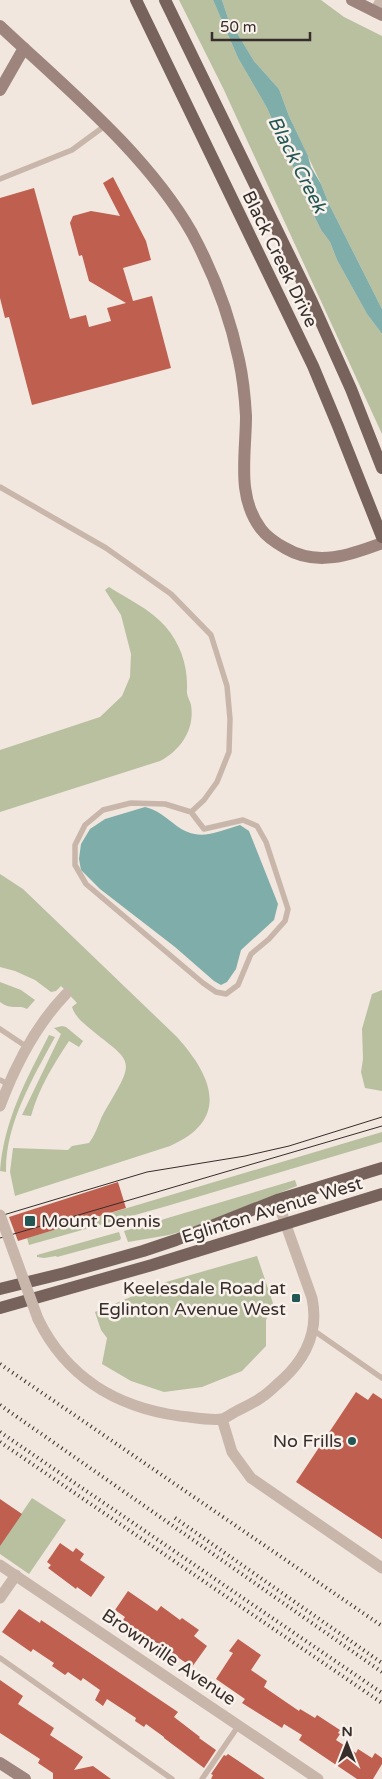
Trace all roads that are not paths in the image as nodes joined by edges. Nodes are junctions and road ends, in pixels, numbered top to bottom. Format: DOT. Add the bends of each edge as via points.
graph roads {
  1 [pos="136,0"];
  2 [pos="164,0"];
  3 [pos="352,0"];
  4 [pos="379,9"];
  5 [pos="0,26"];
  6 [pos="24,48"];
  7 [pos="0,90"];
  8 [pos="106,125"];
  9 [pos="0,179"];
  10 [pos="382,468"];
  11 [pos="0,487"];
  12 [pos="382,537"];
  13 [pos="382,543"];
  14 [pos="191,812"];
  15 [pos="66,994"];
  16 [pos="0,1029"];
  17 [pos="27,1047"];
  18 [pos="4,1082"];
  19 [pos="0,1106"];
  20 [pos="382,1168"];
  21 [pos="382,1194"];
  22 [pos="277,1200"];
  23 [pos="0,1215"];
  24 [pos="286,1225"];
  25 [pos="0,1288"];
  26 [pos="0,1308"];
  27 [pos="314,1330"];
  28 [pos="382,1378"];
  29 [pos="222,1419"];
  30 [pos="0,1564"];
  31 [pos="382,1568"];
  32 [pos="16,1575"];
  33 [pos="0,1598"];
  34 [pos="0,1658"];
  35 [pos="239,1725"];
  36 [pos="0,1763"];
  37 [pos="25,1779"];
  38 [pos="172,1779"];
  39 [pos="202,1779"];
  40 [pos="318,1779"];
  1 -- 12 [label="main road, Black Creek Drive" via="313,366"];
  2 -- 10 [label="main road, Black Creek Drive" via="312,302"];
  3 -- 4 [label="street"];
  5 -- 6 [label="street"];
  6 -- 7 [label="street"];
  6 -- 8 [label="street"];
  8 -- 9 [label="lane" via="72,150"];
  8 -- 13 [label="street" via="160,186 192,233 223,303 239,360 244,397 244,484 252,514 262,530 292,553 318,559 343,556"];
  11 -- 14 [label="lane" via="106,548 171,594 210,635 227,686 229,752 217,782"];
  14 -- 14 [label="lane" via="165,804 130,803 103,810 85,825 75,845 75,865 86,884 203,983 216,992 226,994 238,985 251,954 285,922 288,909 266,842 257,826 243,820 204,829"];
  15 -- 17 [label="street" via="54,1006"];
  16 -- 17 [label="lane"];
  17 -- 18 [label="street"];
  18 -- 19 [label="street"];
  20 -- 22 [label="main road, Eglinton Avenue West"];
  21 -- 24 [label="main road, Eglinton Avenue West"];
  22 -- 24 [label="street"];
  22 -- 25 [label="main road, Eglinton Avenue West" via="151,1248"];
  23 -- 29 [label="street, bridge" via="38,1320 58,1353 89,1382 124,1402 158,1412"];
  24 -- 26 [label="main road, Eglinton Avenue West"];
  24 -- 27 [label="street" via="312,1298"];
  27 -- 28 [label="lane"];
  27 -- 29 [label="street" via="306,1352 292,1371 263,1397"];
  29 -- 31 [label="street" via="232,1452 251,1478"];
  30 -- 32 [label="street, Brownville Avenue"];
  32 -- 33 [label="street"];
  32 -- 35 [label="street, Brownville Avenue"];
  34 -- 38 [label="lane"];
  35 -- 39 [label="lane"];
  35 -- 40 [label="street, Brownville Avenue"];
  36 -- 37 [label="street"];
}
